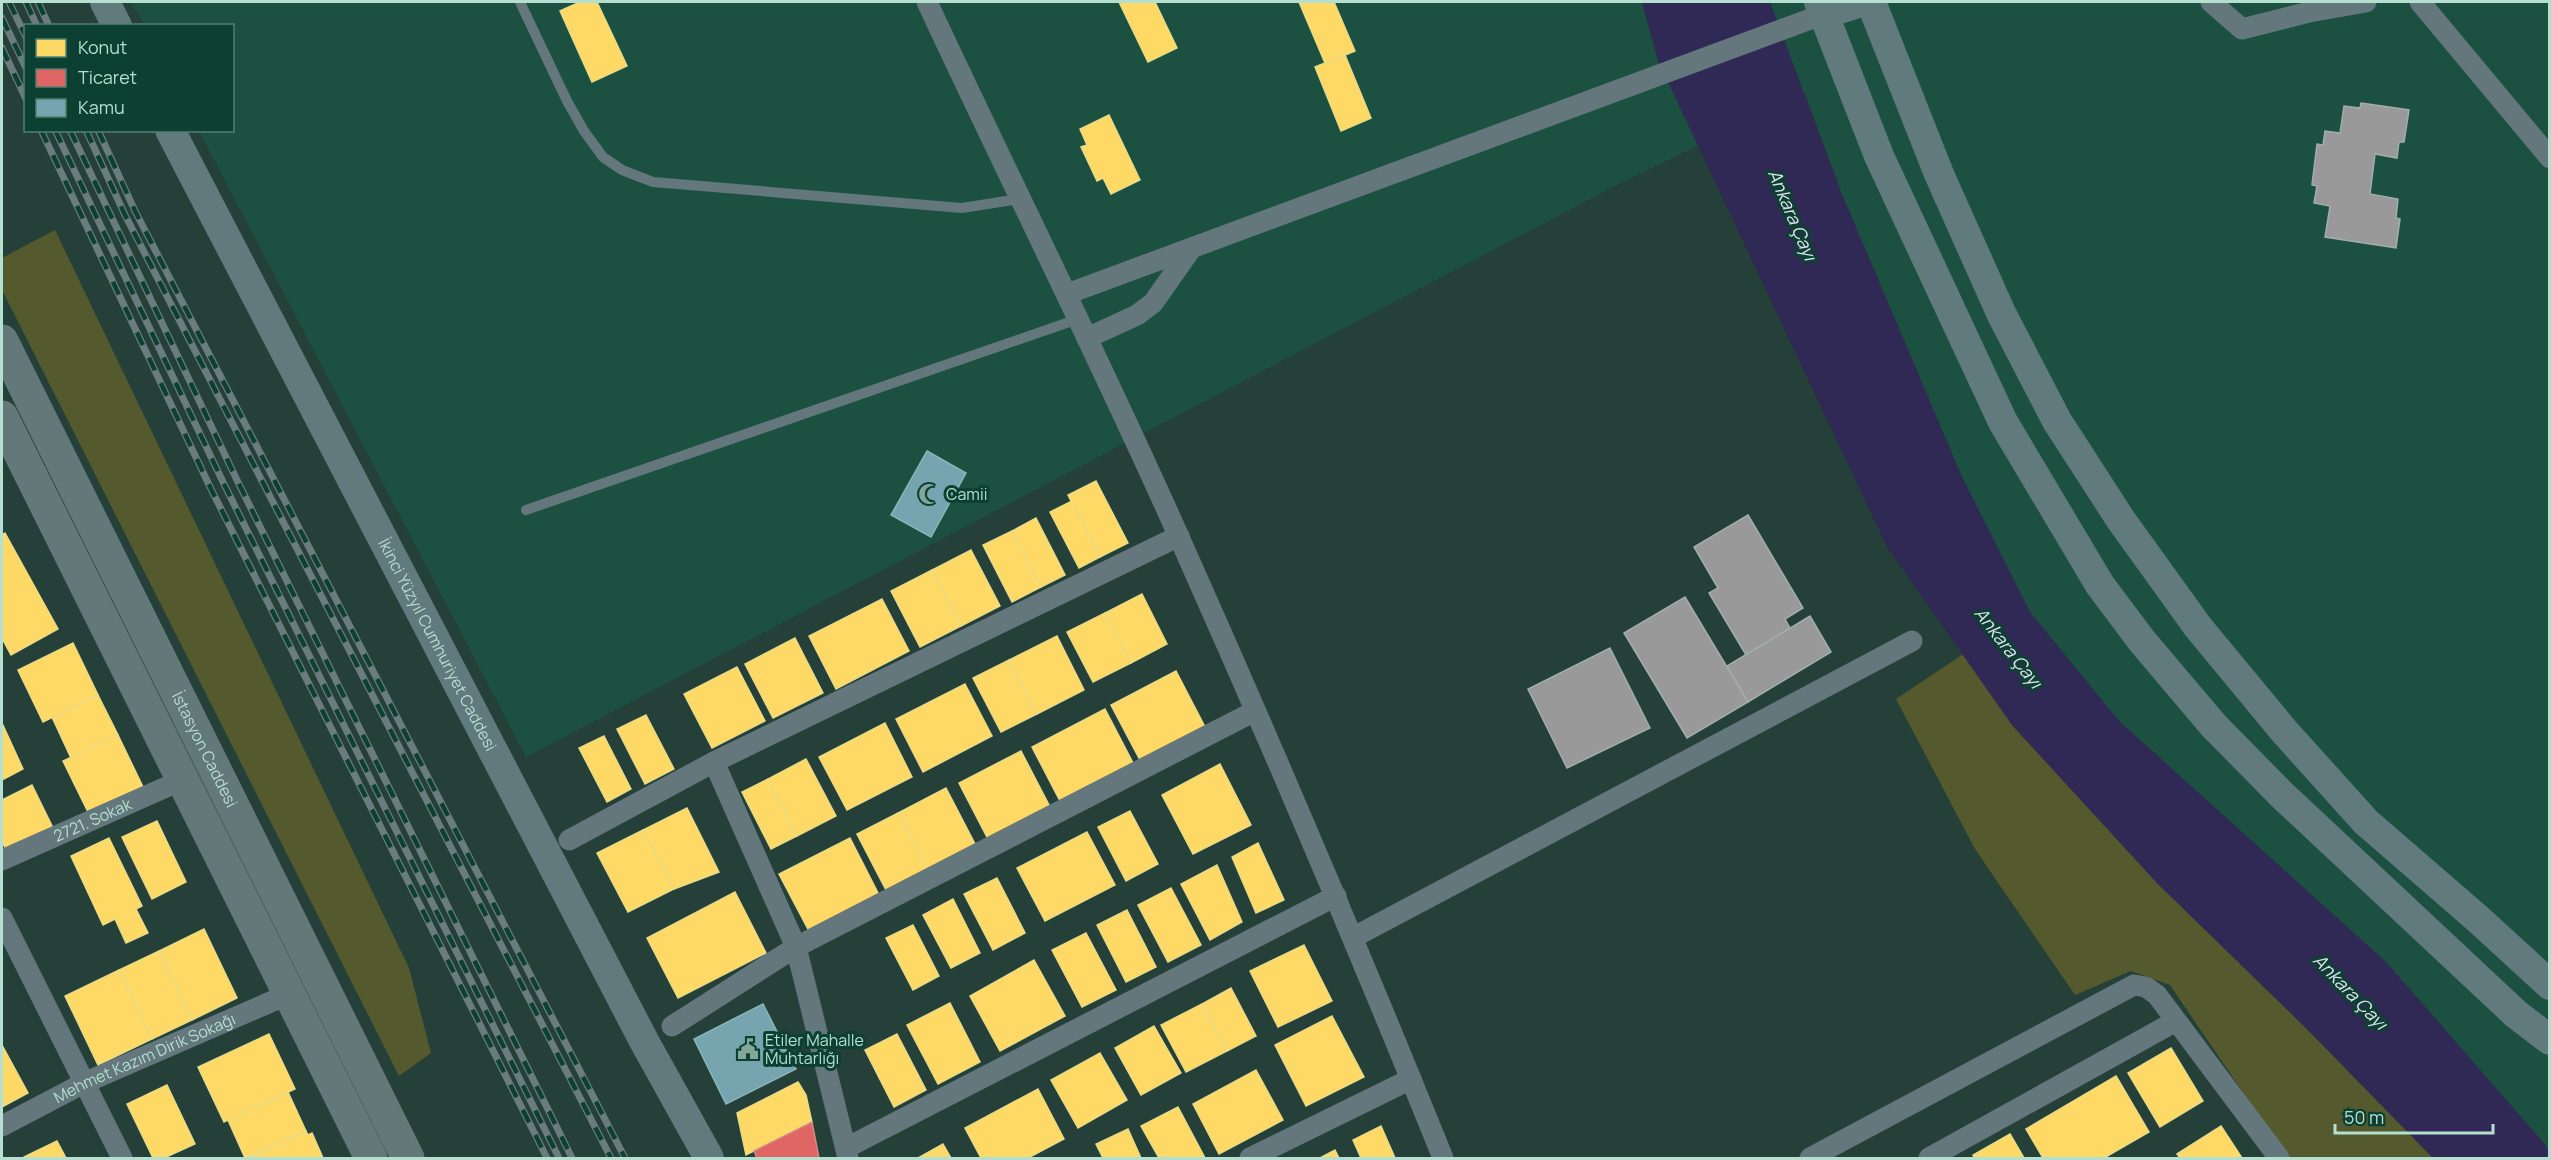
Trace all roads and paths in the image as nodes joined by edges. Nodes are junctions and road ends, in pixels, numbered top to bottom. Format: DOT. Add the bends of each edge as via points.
graph roads {
  1 [pos="105,2"];
  2 [pos="520,2"];
  3 [pos="927,2"];
  4 [pos="1861,2"];
  5 [pos="1871,2"];
  6 [pos="2211,2"];
  7 [pos="2366,2"];
  8 [pos="2420,2"];
  9 [pos="1822,8"];
  10 [pos="116,24"];
  11 [pos="171,132"];
  12 [pos="2550,158"];
  13 [pos="1019,200"];
  14 [pos="1191,249"];
  15 [pos="1067,294"];
  16 [pos="1078,319"];
  17 [pos="1087,338"];
  18 [pos="2,340"];
  19 [pos="2,417"];
  20 [pos="526,510"];
  21 [pos="1179,536"];
  22 [pos="1912,641"];
  23 [pos="1255,711"];
  24 [pos="714,762"];
  25 [pos="182,780"];
  26 [pos="568,840"];
  27 [pos="2,860"];
  28 [pos="1336,896"];
  29 [pos="2,918"];
  30 [pos="1354,937"];
  31 [pos="796,947"];
  32 [pos="2550,985"];
  33 [pos="289,994"];
  34 [pos="2176,1021"];
  35 [pos="672,1026"];
  36 [pos="2550,1040"];
  37 [pos="1411,1079"];
  38 [pos="84,1083"];
  39 [pos="2,1126"];
  40 [pos="847,1153"];
  41 [pos="122,1158"];
  42 [pos="371,1158"];
  43 [pos="408,1158"];
  44 [pos="709,1158"];
  45 [pos="1250,1158"];
  46 [pos="1443,1158"];
  47 [pos="1810,1158"];
  48 [pos="1929,1158"];
  49 [pos="2279,1158"];
  1 -- 10 [label="main road"];
  2 -- 13 [label="lane" via="584,130 603,157 622,170 653,182 962,208"];
  3 -- 13 [label="street"];
  4 -- 9 [label="main road"];
  5 -- 32 [label="main road" via="1939,174 2001,313 2057,420 2121,520 2198,627 2366,822"];
  6 -- 7 [label="street" via="2242,29"];
  8 -- 12 [label="street"];
  9 -- 14 [label="street" via="1791,26"];
  9 -- 36 [label="main road" via="1879,156 1998,411 2100,585 2214,726 2516,1014"];
  11 -- 44 [label="main road, İkinci Yüzyıl Cumhuriyet Caddesi"];
  13 -- 15 [label="street"];
  14 -- 15 [label="street"];
  14 -- 17 [label="street" via="1152,303 1137,315"];
  15 -- 16 [label="street"];
  16 -- 17 [label="street"];
  16 -- 20 [label="lane"];
  17 -- 21 [label="street"];
  18 -- 43 [label="main road, İstasyon Caddesi"];
  19 -- 25 [label="main road, İstasyon Caddesi"];
  21 -- 23 [label="street"];
  21 -- 24 [label="street"];
  22 -- 30 [label="street"];
  23 -- 28 [label="street"];
  23 -- 31 [label="street"];
  24 -- 26 [label="street"];
  24 -- 31 [label="street"];
  25 -- 27 [label="street, 2721. Sokak"];
  25 -- 33 [label="main road, İstasyon Caddesi"];
  28 -- 30 [label="street"];
  28 -- 40 [label="street"];
  29 -- 38 [label="street"];
  30 -- 37 [label="street"];
  31 -- 35 [label="street"];
  31 -- 40 [label="street"];
  33 -- 38 [label="street, Mehmet Kazım Dirik Sokağı"];
  33 -- 42 [label="main road, İstasyon Caddesi"];
  34 -- 47 [label="street" via="2152,990 2134,985"];
  34 -- 48 [label="street"];
  34 -- 49 [label="street"];
  37 -- 45 [label="street"];
  37 -- 46 [label="street"];
  38 -- 39 [label="street, Mehmet Kazım Dirik Sokağı"];
  38 -- 41 [label="street"];
}
